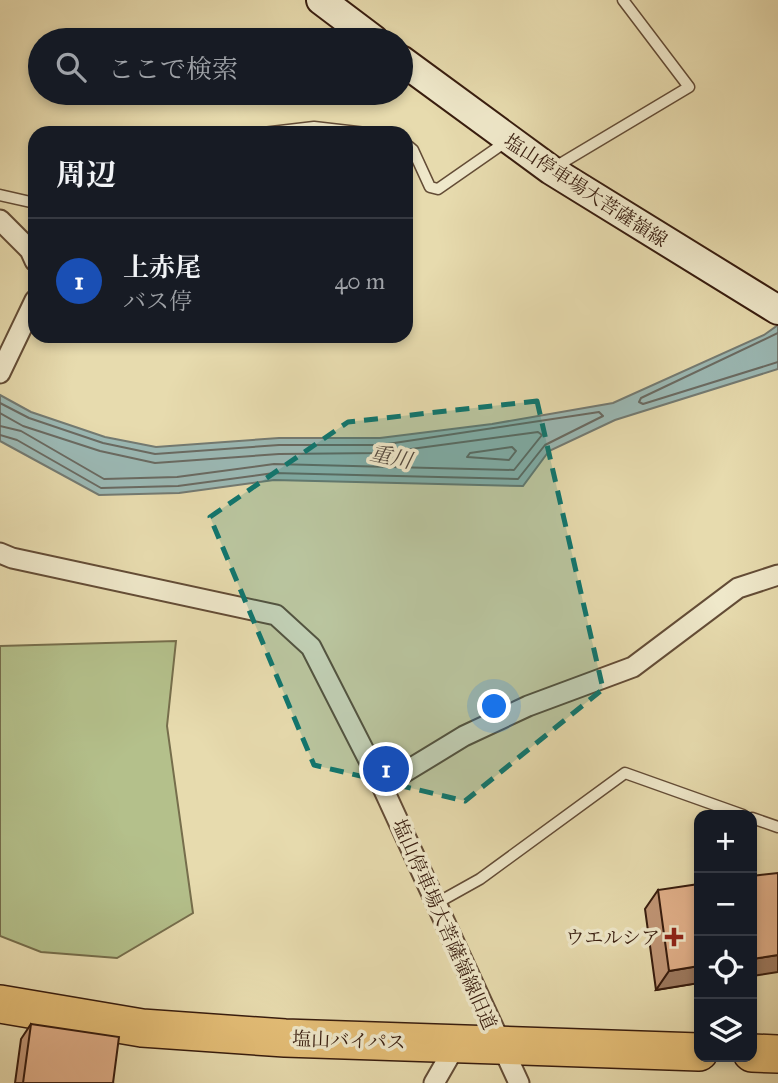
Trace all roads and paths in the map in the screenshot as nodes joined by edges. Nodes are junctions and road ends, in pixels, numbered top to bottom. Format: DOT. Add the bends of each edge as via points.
graph roads {
  1 [pos="321,0"];
  2 [pos="623,0"];
  3 [pos="358,28"];
  4 [pos="413,69"];
  5 [pos="508,140"];
  6 [pos="413,150"];
  7 [pos="551,170"];
  8 [pos="0,195"];
  9 [pos="28,201"];
  10 [pos="0,220"];
  11 [pos="28,248"];
  12 [pos="778,310"];
  13 [pos="28,315"];
  14 [pos="0,373"];
  15 [pos="0,553"];
  16 [pos="778,575"];
  17 [pos="382,786"];
  18 [pos="729,810"];
  19 [pos="757,820"];
  20 [pos="778,827"];
  21 [pos="437,903"];
  22 [pos="0,1004"];
  23 [pos="457,1043"];
  24 [pos="499,1044"];
  25 [pos="694,1052"];
  26 [pos="757,1053"];
  27 [pos="778,1054"];
  28 [pos="434,1083"];
  29 [pos="519,1083"];
  1 -- 3 [label="main road"];
  2 -- 7 [label="lane" via="689,87"];
  4 -- 5 [label="main road, 塩山停車場大菩薩嶺線"];
  5 -- 6 [label="lane" via="438,189 430,187"];
  5 -- 7 [label="main road, 塩山停車場大菩薩嶺線"];
  7 -- 12 [label="main road, 塩山停車場大菩薩嶺線"];
  8 -- 9 [label="lane"];
  10 -- 11 [label="street"];
  13 -- 14 [label="street"];
  15 -- 17 [label="street, 塩山停車場大菩薩嶺線旧道" via="276,615 311,647"];
  16 -- 17 [label="street" via="738,588 634,667 528,705 464,736"];
  17 -- 21 [label="street, 塩山停車場大菩薩嶺線旧道"];
  18 -- 21 [label="lane" via="625,773 480,879"];
  19 -- 20 [label="lane"];
  21 -- 24 [label="street, 塩山停車場大菩薩嶺線旧道"];
  22 -- 23 [label="highway, 塩山バイパス" via="142,1028"];
  23 -- 24 [label="highway, 塩山バイパス"];
  23 -- 28 [label="street"];
  24 -- 25 [label="highway, 塩山バイパス"];
  24 -- 29 [label="street, 塩山停車場大菩薩嶺線旧道"];
  26 -- 27 [label="highway"];
}
